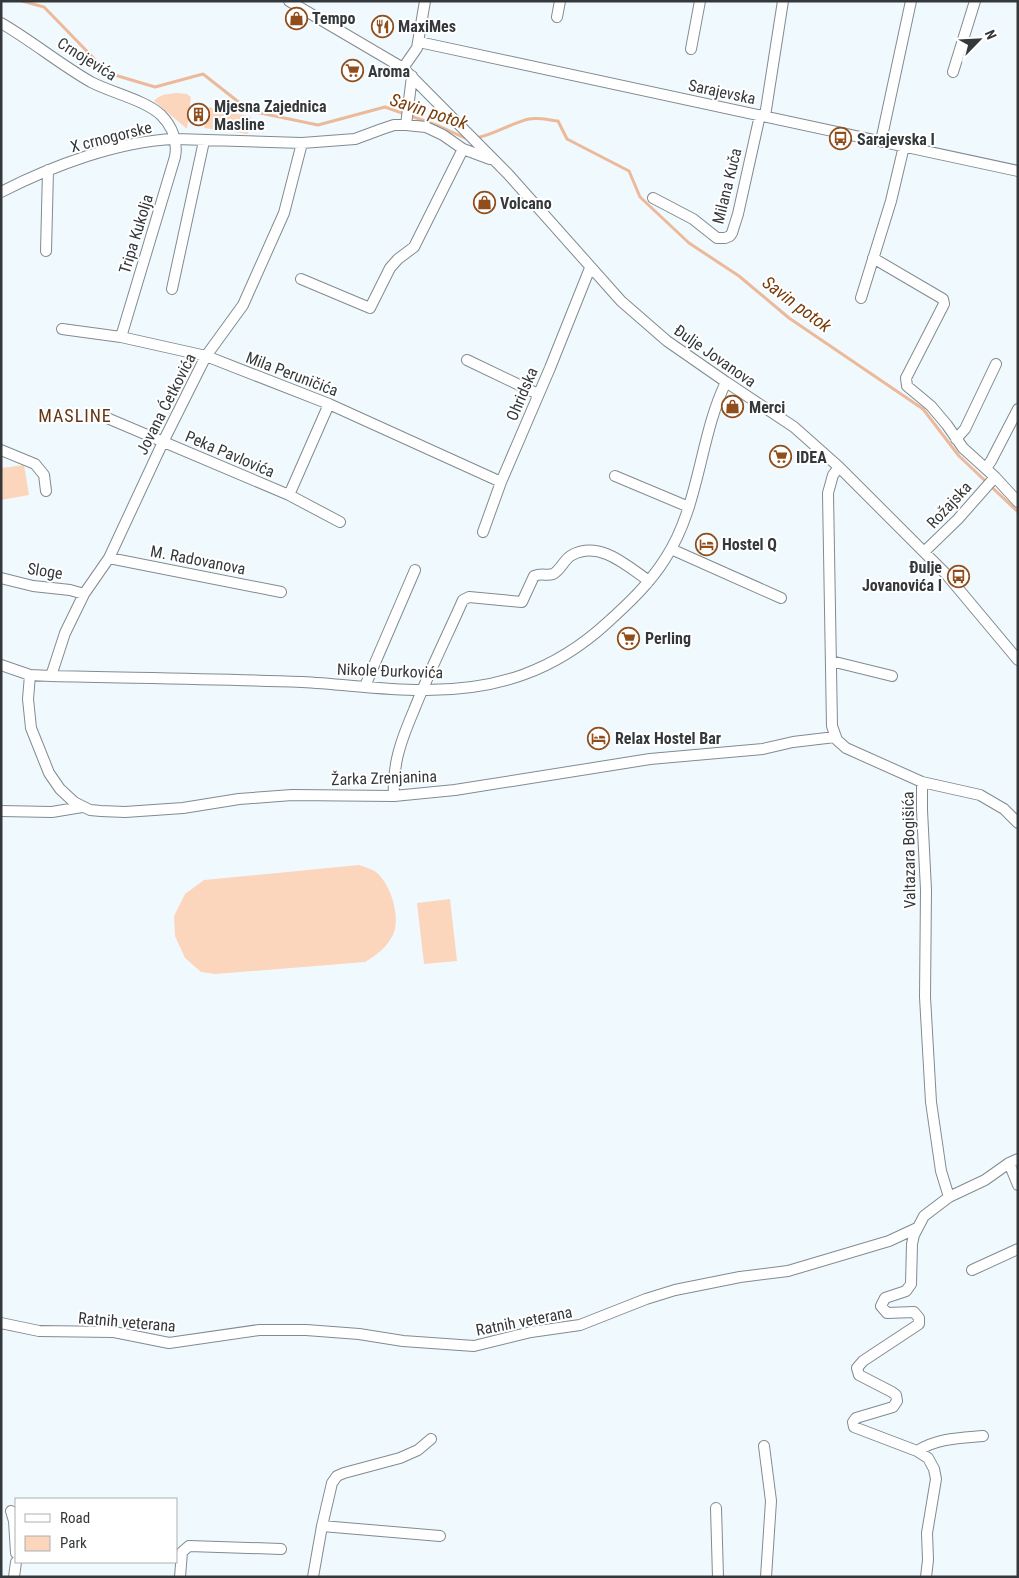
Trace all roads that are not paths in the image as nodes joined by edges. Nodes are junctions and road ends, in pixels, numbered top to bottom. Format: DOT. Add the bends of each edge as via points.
graph roads {
  1 [pos="288,1"];
  2 [pos="425,1"];
  3 [pos="560,1"];
  4 [pos="700,1"];
  5 [pos="783,1"];
  6 [pos="911,1"];
  7 [pos="975,1"];
  8 [pos="557,17"];
  9 [pos="1,23"];
  10 [pos="419,42"];
  11 [pos="691,49"];
  12 [pos="403,68"];
  13 [pos="953,72"];
  14 [pos="412,76"];
  15 [pos="762,116"];
  16 [pos="406,121"];
  17 [pos="175,139"];
  18 [pos="204,141"];
  19 [pos="881,141"];
  20 [pos="302,143"];
  21 [pos="904,146"];
  22 [pos="463,149"];
  23 [pos="493,159"];
  24 [pos="48,170"];
  25 [pos="1018,171"];
  26 [pos="1,192"];
  27 [pos="653,198"];
  28 [pos="46,251"];
  29 [pos="873,258"];
  30 [pos="590,268"];
  31 [pos="301,279"];
  32 [pos="172,289"];
  33 [pos="861,298"];
  34 [pos="62,330"];
  35 [pos="120,337"];
  36 [pos="206,356"];
  37 [pos="467,360"];
  38 [pos="996,364"];
  39 [pos="726,382"];
  40 [pos="538,394"];
  41 [pos="329,404"];
  42 [pos="1018,409"];
  43 [pos="107,418"];
  44 [pos="956,439"];
  45 [pos="163,442"];
  46 [pos="1,450"];
  47 [pos="838,467"];
  48 [pos="986,468"];
  49 [pos="614,476"];
  50 [pos="501,482"];
  51 [pos="991,482"];
  52 [pos="46,491"];
  53 [pos="289,495"];
  54 [pos="1018,502"];
  55 [pos="689,507"];
  56 [pos="340,522"];
  57 [pos="483,532"];
  58 [pos="671,549"];
  59 [pos="924,552"];
  60 [pos="109,558"];
  61 [pos="414,570"];
  62 [pos="1,578"];
  63 [pos="648,581"];
  64 [pos="281,592"];
  65 [pos="84,594"];
  66 [pos="781,598"];
  67 [pos="1018,660"];
  68 [pos="831,661"];
  69 [pos="1,665"];
  70 [pos="30,675"];
  71 [pos="51,676"];
  72 [pos="892,676"];
  73 [pos="365,686"];
  74 [pos="422,690"];
  75 [pos="835,737"];
  76 [pos="922,782"];
  77 [pos="394,796"];
  78 [pos="82,807"];
  79 [pos="1,811"];
  80 [pos="1018,823"];
  81 [pos="1013,1161"];
  82 [pos="1018,1185"];
  83 [pos="949,1197"];
  84 [pos="917,1228"];
  85 [pos="1018,1249"];
  86 [pos="972,1270"];
  87 [pos="1,1323"];
  88 [pos="983,1436"];
  89 [pos="431,1439"];
  90 [pos="764,1446"];
  91 [pos="918,1451"];
  92 [pos="716,1508"];
  93 [pos="10,1512"];
  94 [pos="322,1526"];
  95 [pos="440,1536"];
  96 [pos="15,1538"];
  97 [pos="281,1549"];
  98 [pos="16,1563"];
  99 [pos="14,1577"];
  100 [pos="180,1577"];
  101 [pos="313,1577"];
  102 [pos="718,1577"];
  103 [pos="766,1577"];
  104 [pos="926,1577"];
  1 -- 12 [label="street, Đulje Jovanova"];
  2 -- 10 [label="street"];
  3 -- 8 [label="street"];
  4 -- 11 [label="street"];
  5 -- 15 [label="street, Milana Kuča"];
  6 -- 19 [label="street"];
  7 -- 13 [label="street"];
  9 -- 17 [label="street, Crnojevića" via="90,82 154,109 168,124"];
  10 -- 12 [label="street"];
  10 -- 15 [label="street, Sarajevska"];
  12 -- 14 [label="street, Đulje Jovanova"];
  14 -- 16 [label="street"];
  14 -- 23 [label="street, Đulje Jovanova"];
  15 -- 19 [label="street, Sarajevska"];
  15 -- 27 [label="street, Milana Kuča" via="730,236 717,238 693,219"];
  16 -- 20 [label="street, X crnogorske" via="355,139"];
  16 -- 22 [label="street, X crnogorske" via="443,135"];
  17 -- 18 [label="street, X crnogorske"];
  17 -- 24 [label="street, X crnogorske" via="119,148"];
  17 -- 35 [label="street, Tripa Kukolja" via="175,157"];
  18 -- 20 [label="street, X crnogorske"];
  18 -- 32 [label="street"];
  19 -- 21 [label="street, Sarajevska"];
  20 -- 36 [label="street, Jovana Ćetkovića" via="284,212 244,304"];
  21 -- 25 [label="street, Sarajevska"];
  21 -- 29 [label="street"];
  22 -- 23 [label="street, X crnogorske"];
  22 -- 31 [label="street" via="414,247 390,268 370,308"];
  23 -- 30 [label="street, Đulje Jovanova"];
  24 -- 26 [label="street, X crnogorske"];
  24 -- 28 [label="street"];
  29 -- 33 [label="street"];
  29 -- 44 [label="street" via="941,296 944,301 906,381 909,389 931,406"];
  30 -- 39 [label="street, Đulje Jovanova" via="652,329"];
  30 -- 40 [label="street, Ohridska"];
  34 -- 35 [label="street, Mila Peruničića"];
  35 -- 36 [label="street, Mila Peruničića"];
  36 -- 41 [label="street, Mila Peruničića"];
  36 -- 45 [label="street, Jovana Ćetkovića"];
  37 -- 40 [label="street"];
  38 -- 44 [label="street" via="963,432"];
  39 -- 47 [label="street, Đulje Jovanova" via="794,427"];
  39 -- 55 [label="street, Nikole Đurkovića" via="716,404"];
  40 -- 50 [label="street, Ohridska"];
  41 -- 50 [label="street, Mila Peruničića"];
  41 -- 53 [label="street"];
  42 -- 48 [label="street, Rožajska"];
  43 -- 45 [label="street, Peka Pavlovića"];
  44 -- 48 [label="street"];
  45 -- 53 [label="street, Peka Pavlovića"];
  45 -- 60 [label="street, Jovana Ćetkovića"];
  46 -- 52 [label="street" via="35,464 44,475"];
  47 -- 59 [label="street, Đulje Jovanova"];
  47 -- 68 [label="street" via="828,493"];
  48 -- 51 [label="street"];
  49 -- 55 [label="street"];
  50 -- 57 [label="street, Ohridska"];
  51 -- 54 [label="street"];
  51 -- 59 [label="street, Rožajska"];
  53 -- 56 [label="street, Peka Pavlovića"];
  55 -- 58 [label="street, Nikole Đurkovića"];
  58 -- 63 [label="street, Nikole Đurkovića"];
  58 -- 66 [label="street"];
  59 -- 67 [label="street, Đulje Jovanova"];
  60 -- 64 [label="street, M. Radovanova"];
  60 -- 65 [label="street, Jovana Ćetkovića"];
  61 -- 73 [label="street"];
  62 -- 65 [label="street, Sloge"];
  63 -- 74 [label="street, Nikole Đurkovića" via="588,640 541,668 500,682 457,689"];
  63 -- 74 [label="street" via="610,555 595,550 582,551 564,560 555,572 534,576 522,602 469,597 463,600"];
  65 -- 71 [label="street, Jovana Ćetkovića" via="65,633"];
  68 -- 72 [label="street"];
  68 -- 75 [label="street"];
  69 -- 70 [label="street, Nikole Đurkovića"];
  70 -- 71 [label="street, Nikole Đurkovića"];
  70 -- 78 [label="street" via="28,712 40,753 57,785"];
  71 -- 73 [label="street, Nikole Đurkovića"];
  73 -- 74 [label="street, Nikole Đurkovića"];
  74 -- 77 [label="street" via="397,754"];
  75 -- 76 [label="street, Valtazara Bogišića" via="846,748"];
  75 -- 77 [label="street, Žarka Zrenjanina" via="763,749 650,759 455,790"];
  76 -- 80 [label="street" via="980,795 1004,809"];
  76 -- 83 [label="street, Valtazara Bogišića" via="926,890 924,997 936,1137"];
  77 -- 78 [label="street, Žarka Zrenjanina" via="239,798 183,808 126,812"];
  78 -- 79 [label="street" via="52,812"];
  81 -- 82 [label="street"];
  81 -- 83 [label="street, Ratnih veterana" via="985,1180"];
  83 -- 84 [label="street, Ratnih veterana" via="924,1216"];
  84 -- 87 [label="street, Ratnih veterana" via="890,1241 788,1271 740,1276 675,1290 580,1325 531,1332 474,1346 306,1330 251,1330 170,1343 114,1332 39,1331"];
  84 -- 91 [label="street" via="912,1244 911,1284 906,1291 885,1298 881,1306 887,1313 914,1312 920,1318 919,1324 857,1368 861,1377 894,1394 896,1403 893,1407 856,1418 853,1424 856,1429"];
  85 -- 86 [label="street"];
  88 -- 91 [label="street" via="944,1439"];
  89 -- 94 [label="street" via="418,1450 400,1458 337,1476 332,1482"];
  90 -- 103 [label="street" via="771,1501"];
  91 -- 104 [label="street" via="932,1464 936,1479 927,1533"];
  92 -- 102 [label="street"];
  93 -- 96 [label="street"];
  94 -- 95 [label="street"];
  94 -- 101 [label="street"];
  97 -- 100 [label="street" via="189,1546 182,1552"];
  98 -- 99 [label="street"];
}
